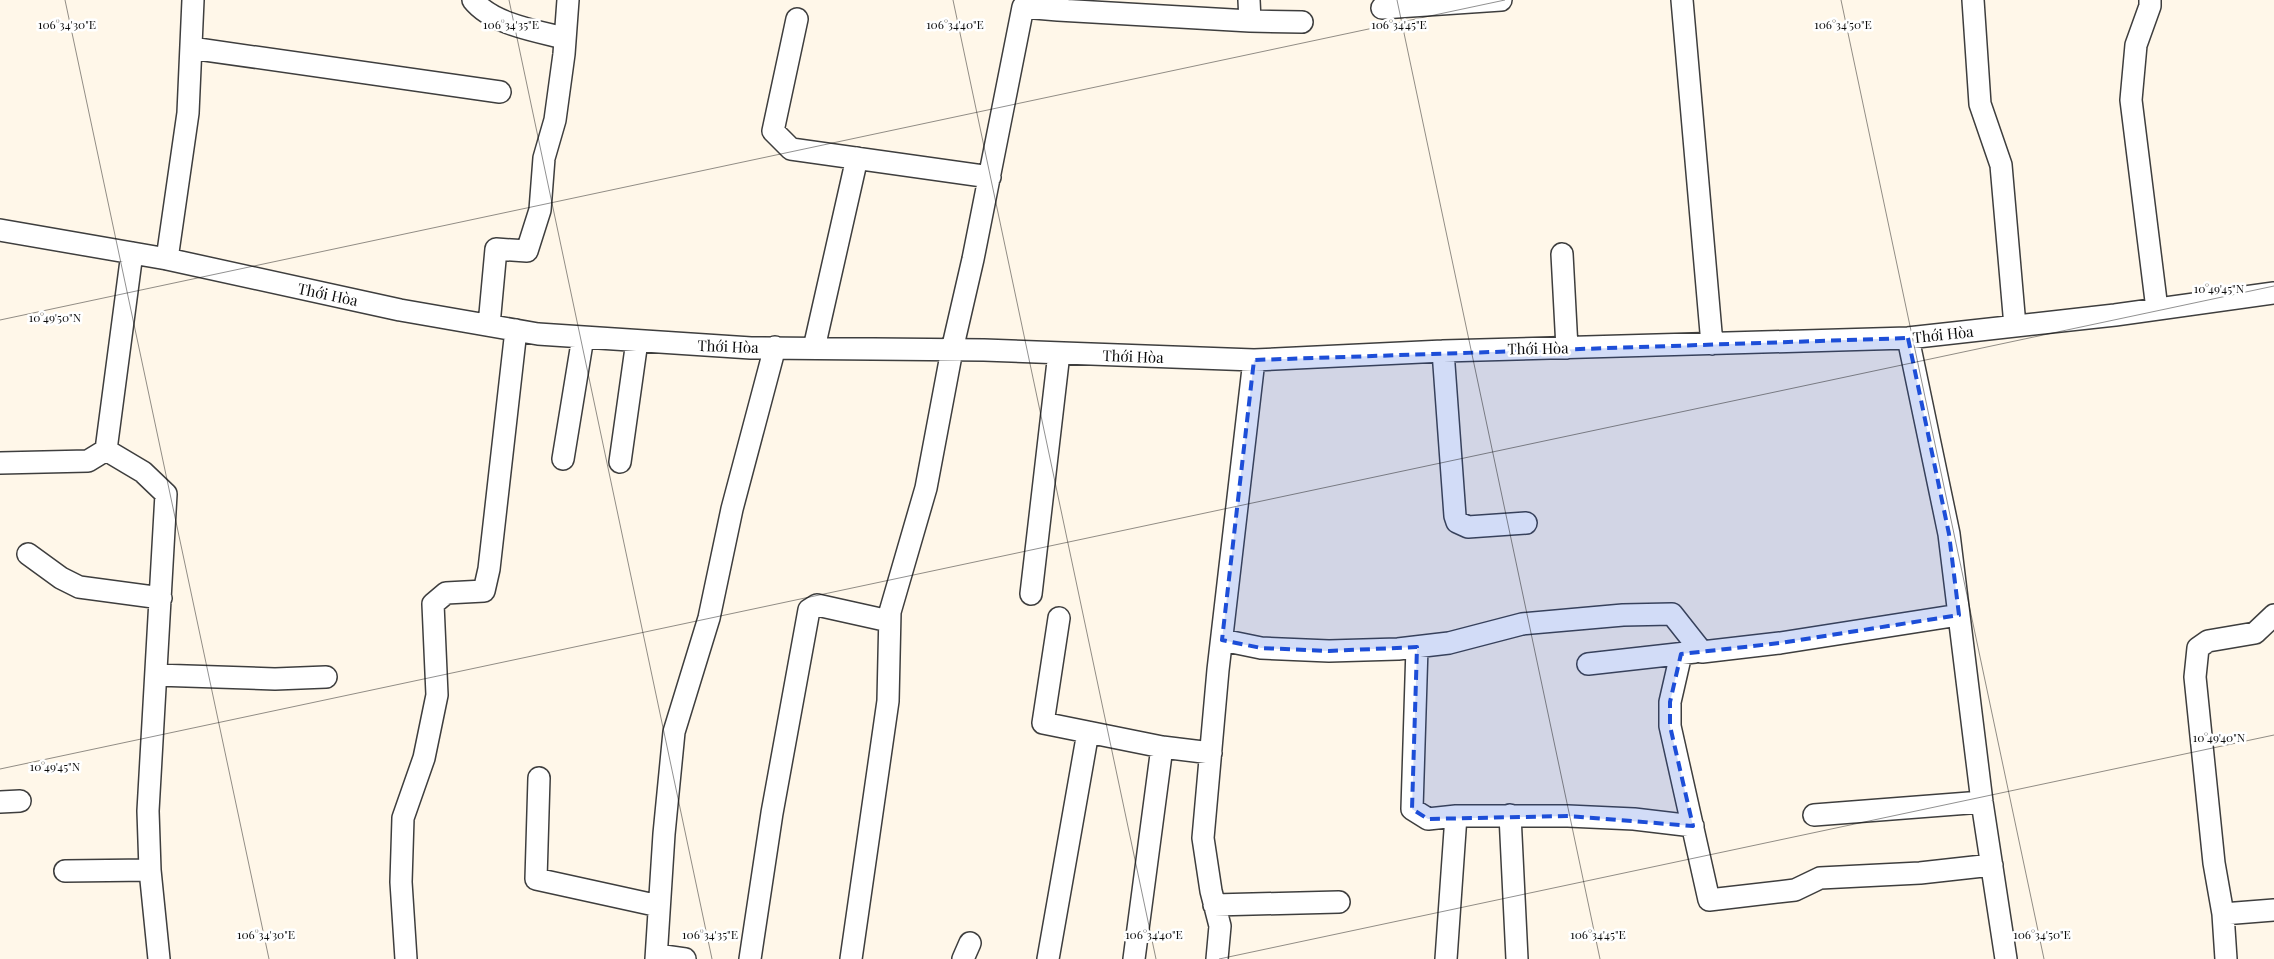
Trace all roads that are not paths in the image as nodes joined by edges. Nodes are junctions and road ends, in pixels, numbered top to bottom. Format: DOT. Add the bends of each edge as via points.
graph roads {
  1 [pos="193,0"];
  2 [pos="473,0"];
  3 [pos="568,0"];
  4 [pos="1492,0"];
  5 [pos="1682,0"];
  6 [pos="1973,0"];
  7 [pos="2150,0"];
  8 [pos="1058,5"];
  9 [pos="1149,7"];
  10 [pos="1382,8"];
  11 [pos="1250,10"];
  12 [pos="798,19"];
  13 [pos="1302,22"];
  14 [pos="564,38"];
  15 [pos="191,48"];
  16 [pos="500,92"];
  17 [pos="858,158"];
  18 [pos="990,177"];
  19 [pos="0,230"];
  20 [pos="132,253"];
  21 [pos="1562,254"];
  22 [pos="167,259"];
  23 [pos="2274,293"];
  24 [pos="2157,309"];
  25 [pos="489,325"];
  26 [pos="2015,326"];
  27 [pos="516,330"];
  28 [pos="583,337"];
  29 [pos="1908,338"];
  30 [pos="638,341"];
  31 [pos="1712,344"];
  32 [pos="775,347"];
  33 [pos="814,348"];
  34 [pos="1567,348"];
  35 [pos="952,350"];
  36 [pos="1443,350"];
  37 [pos="1059,353"];
  38 [pos="1254,360"];
  39 [pos="106,450"];
  40 [pos="563,459"];
  41 [pos="0,462"];
  42 [pos="620,462"];
  43 [pos="1526,523"];
  44 [pos="28,554"];
  45 [pos="1031,594"];
  46 [pos="161,598"];
  47 [pos="1959,615"];
  48 [pos="2274,615"];
  49 [pos="1059,618"];
  50 [pos="889,621"];
  51 [pos="1222,640"];
  52 [pos="1417,647"];
  53 [pos="1702,652"];
  54 [pos="1681,654"];
  55 [pos="1588,664"];
  56 [pos="156,676"];
  57 [pos="326,677"];
  58 [pos="1088,732"];
  59 [pos="1162,747"];
  60 [pos="1211,753"];
  61 [pos="539,778"];
  62 [pos="1982,802"];
  63 [pos="1510,815"];
  64 [pos="1814,815"];
  65 [pos="1456,816"];
  66 [pos="1693,826"];
  67 [pos="1992,865"];
  68 [pos="150,870"];
  69 [pos="65,871"];
  70 [pos="1339,902"];
  71 [pos="1214,905"];
  72 [pos="659,906"];
  73 [pos="2274,910"];
  74 [pos="2223,914"];
  75 [pos="657,957"];
  76 [pos="160,959"];
  77 [pos="406,959"];
  78 [pos="684,959"];
  79 [pos="750,959"];
  80 [pos="850,959"];
  81 [pos="1048,959"];
  82 [pos="1134,959"];
  83 [pos="1217,959"];
  84 [pos="1446,959"];
  85 [pos="1518,959"];
  86 [pos="2006,959"];
  87 [pos="2226,959"];
  1 -- 15 [label="street"];
  2 -- 14 [label="street" via="485,11 515,25"];
  3 -- 14 [label="street"];
  4 -- 10 [label="street"];
  5 -- 31 [label="street"];
  6 -- 26 [label="street" via="1980,104 2001,165"];
  7 -- 24 [label="street" via="2136,45 2131,100"];
  8 -- 9 [label="street"];
  8 -- 18 [label="street" via="1023,7"];
  9 -- 11 [label="street"];
  11 -- 13 [label="street"];
  12 -- 17 [label="street" via="773,130 791,149"];
  14 -- 25 [label="street" via="555,120 544,158 540,210 527,251 496,250"];
  15 -- 16 [label="street"];
  15 -- 22 [label="street" via="188,113"];
  17 -- 18 [label="street"];
  17 -- 33 [label="street"];
  18 -- 35 [label="street"];
  19 -- 20 [label="street, Thới Hòa"];
  20 -- 22 [label="street, Thới Hòa"];
  20 -- 39 [label="street"];
  21 -- 34 [label="street"];
  22 -- 25 [label="street, Thới Hòa" via="400,310"];
  23 -- 24 [label="street, Thới Hòa"];
  24 -- 26 [label="street, Thới Hòa"];
  25 -- 27 [label="street, Thới Hòa"];
  26 -- 29 [label="street, Thới Hòa"];
  27 -- 28 [label="street, Thới Hòa"];
  27 -- 77 [label="street" via="484,591 446,593 433,604 437,695 424,758 403,818 401,882"];
  28 -- 30 [label="street, Thới Hòa"];
  28 -- 40 [label="street"];
  29 -- 31 [label="street, Thới Hòa"];
  29 -- 47 [label="street" via="1949,534"];
  30 -- 32 [label="street, Thới Hòa"];
  30 -- 42 [label="street"];
  31 -- 34 [label="street, Thới Hòa"];
  32 -- 33 [label="street, Thới Hòa"];
  32 -- 72 [label="street" via="732,509 710,618 674,732"];
  33 -- 35 [label="street, Thới Hòa"];
  34 -- 36 [label="street, Thới Hòa"];
  35 -- 37 [label="street, Thới Hòa"];
  35 -- 50 [label="street" via="926,488"];
  36 -- 38 [label="street, Thới Hòa"];
  36 -- 43 [label="street" via="1454,516 1468,527"];
  37 -- 38 [label="street, Thới Hòa"];
  37 -- 45 [label="street"];
  38 -- 51 [label="street"];
  39 -- 41 [label="street" via="88,461"];
  39 -- 46 [label="street" via="143,472 166,494"];
  44 -- 46 [label="street" via="79,587"];
  46 -- 56 [label="street"];
  47 -- 53 [label="street" via="1780,644"];
  47 -- 62 [label="street"];
  48 -- 74 [label="street" via="2255,633 2208,641 2198,648 2195,677 2214,863"];
  49 -- 58 [label="street" via="1043,722"];
  50 -- 79 [label="street" via="817,605 809,610 772,813"];
  50 -- 80 [label="street" via="888,701"];
  51 -- 52 [label="street" via="1261,648 1329,651"];
  51 -- 60 [label="street"];
  52 -- 53 [label="street" via="1449,644 1522,624 1672,614"];
  52 -- 65 [label="street" via="1412,809 1428,819"];
  53 -- 54 [label="street"];
  54 -- 55 [label="street"];
  54 -- 66 [label="street" via="1670,702 1670,726"];
  56 -- 57 [label="street" via="275,680"];
  56 -- 68 [label="street" via="148,810"];
  58 -- 59 [label="street"];
  58 -- 81 [label="street"];
  59 -- 60 [label="street"];
  59 -- 82 [label="street"];
  60 -- 71 [label="street" via="1203,838"];
  61 -- 72 [label="street" via="536,879"];
  62 -- 64 [label="street"];
  62 -- 67 [label="street"];
  63 -- 65 [label="street"];
  63 -- 66 [label="street" via="1624,819"];
  63 -- 85 [label="street"];
  65 -- 84 [label="street"];
  66 -- 67 [label="street" via="1709,900 1795,890 1820,878"];
  67 -- 86 [label="street"];
  68 -- 69 [label="street"];
  68 -- 76 [label="street"];
  70 -- 71 [label="street"];
  71 -- 83 [label="street" via="1220,926"];
  72 -- 75 [label="street"];
  73 -- 74 [label="street"];
  74 -- 87 [label="street"];
  75 -- 78 [label="street"];
}
